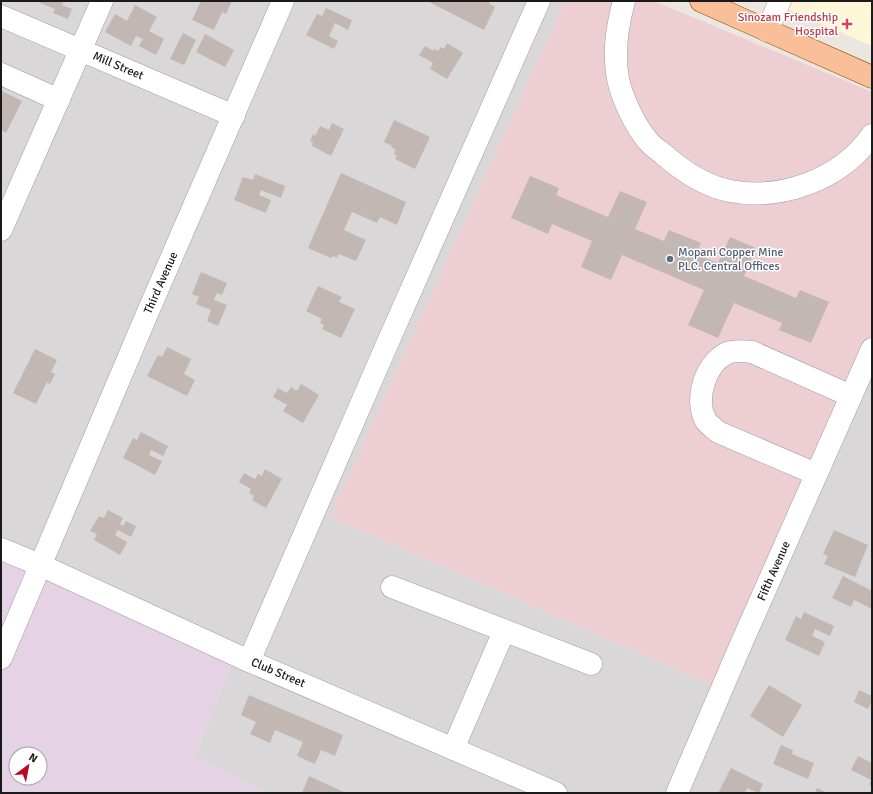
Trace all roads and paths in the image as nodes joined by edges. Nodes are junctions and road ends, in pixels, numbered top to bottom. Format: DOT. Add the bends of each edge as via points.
graph roads {
  1 [pos="102,1"];
  2 [pos="283,1"];
  3 [pos="539,1"];
  4 [pos="624,1"];
  5 [pos="701,1"];
  6 [pos="780,1"];
  7 [pos="1,16"];
  8 [pos="767,31"];
  9 [pos="81,50"];
  10 [pos="1,74"];
  11 [pos="872,77"];
  12 [pos="59,100"];
  13 [pos="234,116"];
  14 [pos="872,135"];
  15 [pos="1,230"];
  16 [pos="872,349"];
  17 [pos="851,396"];
  18 [pos="816,474"];
  19 [pos="1,549"];
  20 [pos="40,566"];
  21 [pos="392,587"];
  22 [pos="504,631"];
  23 [pos="1,658"];
  24 [pos="250,661"];
  25 [pos="591,664"];
  26 [pos="453,749"];
  27 [pos="556,793"];
  28 [pos="677,793"];
  1 -- 9 [label="street"];
  2 -- 13 [label="street, Third Avenue"];
  3 -- 24 [label="street"];
  4 -- 14 [label="street" via="617,29 615,57 618,80 628,110 648,141 673,164 698,180 729,191 758,194 791,190 837,169 855,155"];
  5 -- 8 [label="main road"];
  6 -- 8 [label="street"];
  7 -- 9 [label="street, Mill Street"];
  8 -- 11 [label="main road"];
  9 -- 12 [label="street"];
  9 -- 13 [label="street, Mill Street"];
  10 -- 12 [label="street"];
  12 -- 15 [label="street"];
  13 -- 20 [label="street, Third Avenue"];
  16 -- 17 [label="street, Fifth Avenue"];
  17 -- 18 [label="street, Fifth Avenue"];
  17 -- 18 [label="street" via="752,352 739,350 718,359 705,381 701,395 702,409 707,422 718,432"];
  18 -- 28 [label="street, Fifth Avenue"];
  19 -- 20 [label="street, Club Street"];
  20 -- 23 [label="street, Third Avenue"];
  20 -- 24 [label="street, Club Street"];
  21 -- 22 [label="street"];
  22 -- 25 [label="street"];
  22 -- 26 [label="street"];
  24 -- 26 [label="street, Club Street"];
  26 -- 27 [label="street, Club Street"];
}
